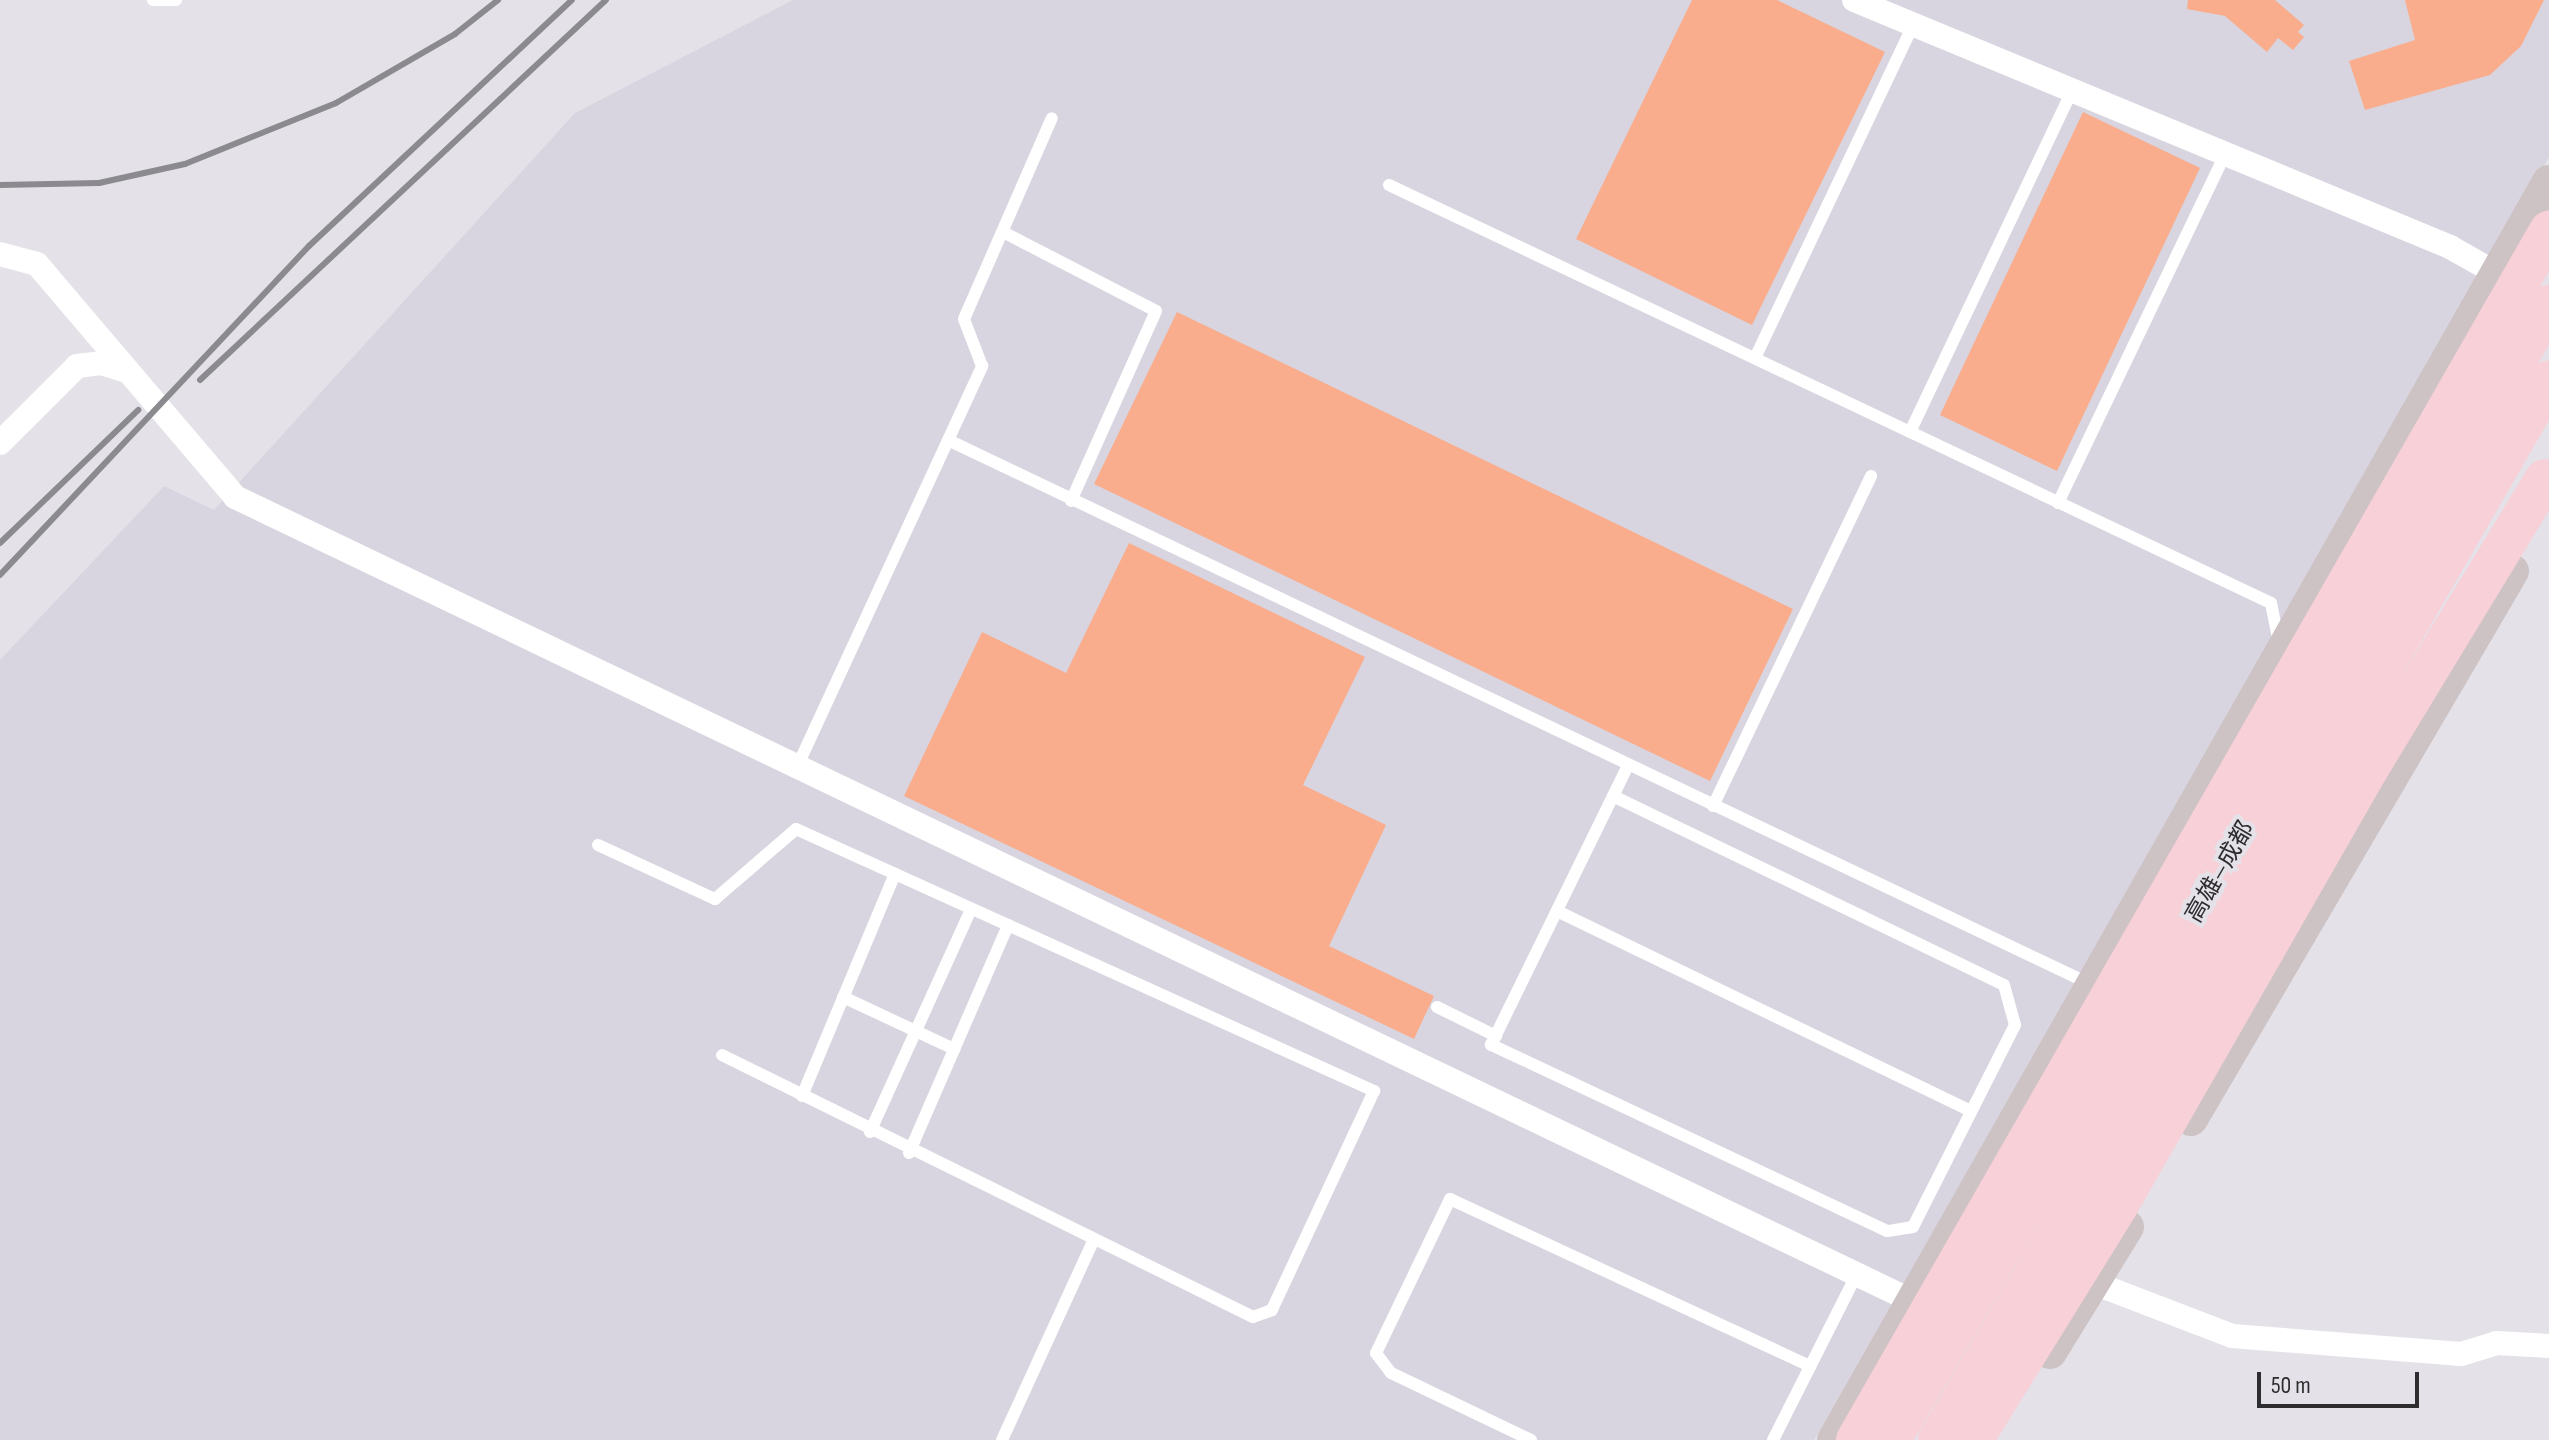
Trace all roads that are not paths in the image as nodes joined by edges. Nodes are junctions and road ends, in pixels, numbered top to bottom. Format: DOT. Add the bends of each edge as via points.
graph roads {
  1 [pos="153,0"];
  2 [pos="176,0"];
  3 [pos="1854,0"];
  4 [pos="1913,26"];
  5 [pos="2072,91"];
  6 [pos="1052,118"];
  7 [pos="2225,154"];
  8 [pos="2549,182"];
  9 [pos="1389,185"];
  10 [pos="2549,231"];
  11 [pos="1003,232"];
  12 [pos="0,254"];
  13 [pos="2494,272"];
  14 [pos="2549,281"];
  15 [pos="2549,305"];
  16 [pos="1755,358"];
  17 [pos="128,371"];
  18 [pos="2549,380"];
  19 [pos="1910,432"];
  20 [pos="948,440"];
  21 [pos="0,443"];
  22 [pos="1871,476"];
  23 [pos="2548,486"];
  24 [pos="1071,501"];
  25 [pos="2058,503"];
  26 [pos="2280,648"];
  27 [pos="797,767"];
  28 [pos="1626,769"];
  29 [pos="1613,796"];
  30 [pos="1713,806"];
  31 [pos="598,845"];
  32 [pos="895,874"];
  33 [pos="971,909"];
  34 [pos="1557,911"];
  35 [pos="1008,925"];
  36 [pos="2092,986"];
  37 [pos="843,997"];
  38 [pos="1437,1007"];
  39 [pos="916,1031"];
  40 [pos="1496,1036"];
  41 [pos="954,1049"];
  42 [pos="722,1055"];
  43 [pos="802,1096"];
  44 [pos="1971,1111"];
  45 [pos="870,1132"];
  46 [pos="909,1153"];
  47 [pos="1093,1241"];
  48 [pos="1857,1274"];
  49 [pos="2094,1283"];
  50 [pos="1912,1301"];
  51 [pos="2549,1346"];
  52 [pos="1810,1366"];
  53 [pos="1002,1440"];
  54 [pos="1531,1440"];
  55 [pos="1773,1440"];
  56 [pos="1834,1440"];
  57 [pos="1856,1440"];
  58 [pos="1881,1440"];
  59 [pos="1891,1440"];
  60 [pos="1938,1440"];
  61 [pos="1973,1440"];
  62 [pos="1994,1440"];
  1 -- 2 [label="lane"];
  3 -- 4 [label="street"];
  4 -- 5 [label="street"];
  4 -- 16 [label="lane"];
  5 -- 7 [label="street"];
  5 -- 19 [label="lane"];
  6 -- 11 [label="lane"];
  7 -- 13 [label="street" via="2450,247"];
  7 -- 25 [label="lane"];
  8 -- 13 [label="main road"];
  9 -- 16 [label="lane"];
  10 -- 57 [label="highway"];
  11 -- 20 [label="lane" via="964,319 982,366"];
  11 -- 24 [label="lane" via="1156,311"];
  12 -- 17 [label="street" via="37,264"];
  13 -- 26 [label="main road"];
  14 -- 58 [label="main road"];
  15 -- 59 [label="highway, 高雄—成都"];
  16 -- 19 [label="lane"];
  17 -- 21 [label="street" via="101,363 77,366"];
  17 -- 27 [label="street" via="235,497"];
  18 -- 60 [label="highway, 高雄—成都"];
  19 -- 25 [label="lane"];
  20 -- 24 [label="lane"];
  20 -- 27 [label="lane"];
  22 -- 30 [label="lane"];
  23 -- 49 [label="main road"];
  23 -- 61 [label="highway" via="2369,768 2118,1206"];
  24 -- 28 [label="lane"];
  25 -- 26 [label="lane" via="2271,603"];
  26 -- 36 [label="main road"];
  27 -- 48 [label="street"];
  28 -- 29 [label="lane"];
  28 -- 30 [label="lane"];
  29 -- 34 [label="lane"];
  29 -- 44 [label="lane" via="2004,985 2015,1025"];
  30 -- 36 [label="lane"];
  31 -- 32 [label="lane" via="715,899 796,829"];
  32 -- 33 [label="lane"];
  32 -- 37 [label="lane"];
  33 -- 35 [label="lane"];
  33 -- 39 [label="lane"];
  34 -- 40 [label="lane"];
  34 -- 44 [label="lane"];
  35 -- 41 [label="lane"];
  35 -- 47 [label="lane" via="1374,1091 1272,1310 1253,1317"];
  36 -- 50 [label="main road"];
  37 -- 39 [label="lane"];
  37 -- 43 [label="lane"];
  38 -- 40 [label="lane"];
  39 -- 41 [label="lane"];
  39 -- 45 [label="lane"];
  40 -- 44 [label="lane" via="1491,1045 1887,1231 1913,1227"];
  41 -- 46 [label="lane"];
  42 -- 43 [label="lane"];
  43 -- 45 [label="lane"];
  45 -- 46 [label="lane"];
  46 -- 47 [label="lane"];
  47 -- 53 [label="lane"];
  48 -- 50 [label="street"];
  48 -- 52 [label="lane"];
  49 -- 51 [label="street" via="2232,1336 2461,1354 2496,1343"];
  49 -- 62 [label="main road"];
  50 -- 56 [label="main road"];
  52 -- 54 [label="lane" via="1450,1199 1376,1353 1391,1373"];
  52 -- 55 [label="lane"];
}
